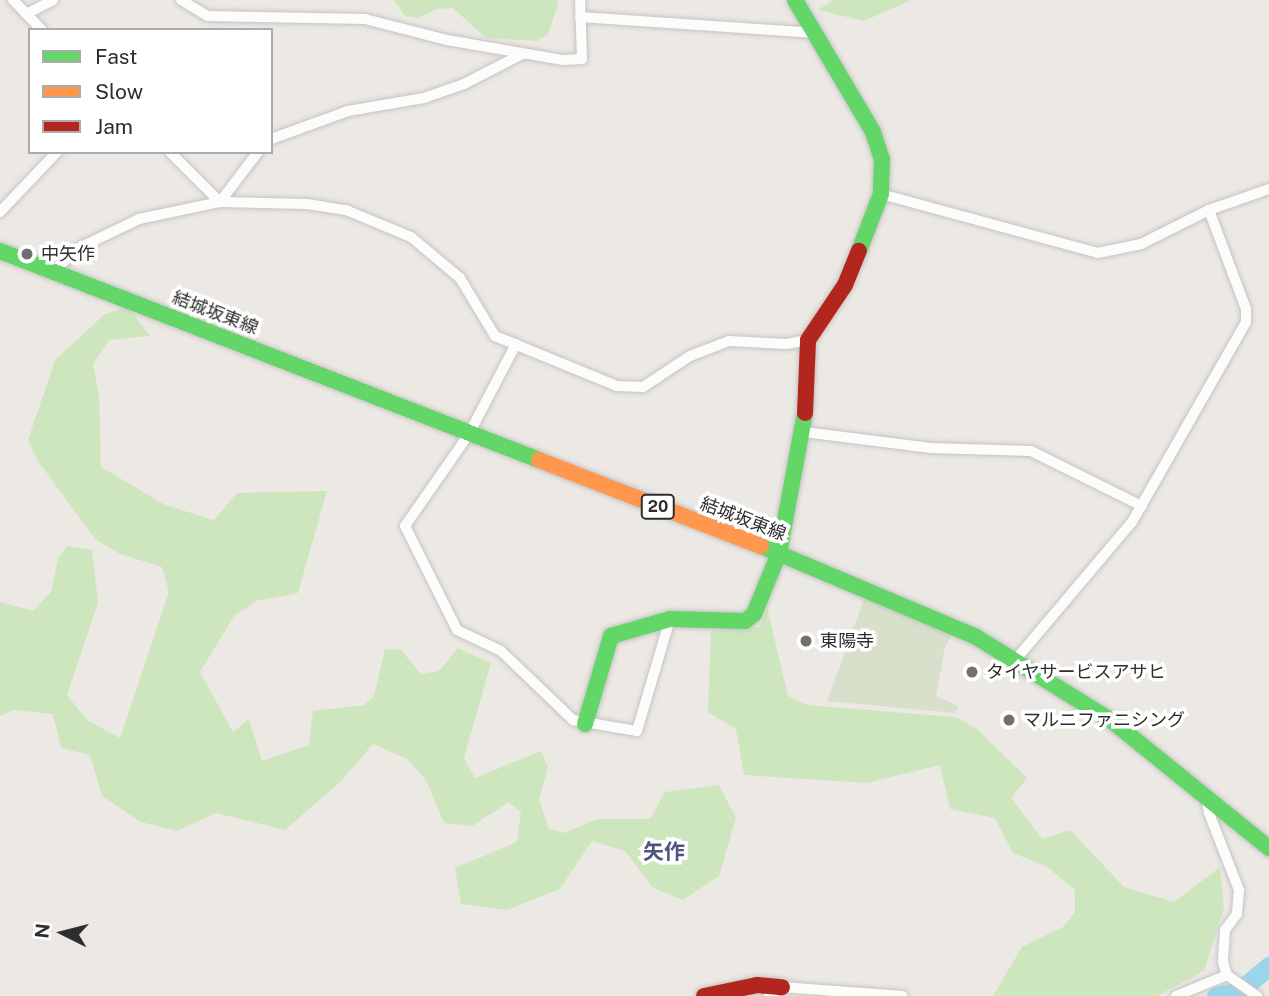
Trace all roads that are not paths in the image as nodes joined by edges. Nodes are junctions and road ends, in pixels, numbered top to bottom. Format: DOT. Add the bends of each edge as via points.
graph roads {
  1 [pos="13,0"];
  2 [pos="52,0"];
  3 [pos="181,0"];
  4 [pos="580,0"];
  5 [pos="795,0"];
  6 [pos="26,14"];
  7 [pos="580,16"];
  8 [pos="40,28"];
  9 [pos="812,33"];
  10 [pos="522,54"];
  11 [pos="273,138"];
  12 [pos="55,154"];
  13 [pos="172,154"];
  14 [pos="256,154"];
  15 [pos="1269,189"];
  16 [pos="881,194"];
  17 [pos="220,202"];
  18 [pos="1209,210"];
  19 [pos="0,212"];
  20 [pos="0,251"];
  21 [pos="53,271"];
  22 [pos="808,340"];
  23 [pos="516,344"];
  24 [pos="804,432"];
  25 [pos="469,434"];
  26 [pos="1142,506"];
  27 [pos="779,553"];
  28 [pos="670,620"];
  29 [pos="1017,658"];
  30 [pos="585,724"];
  31 [pos="1206,795"];
  32 [pos="1269,848"];
  33 [pos="1233,977"];
  34 [pos="776,991"];
  35 [pos="1256,995"];
  36 [pos="704,996"];
  37 [pos="903,996"];
  38 [pos="1176,996"];
  1 -- 6 [label="street"];
  2 -- 6 [label="street"];
  3 -- 10 [label="street" via="208,16 365,19"];
  4 -- 7 [label="street"];
  5 -- 9 [label="main road"];
  6 -- 8 [label="street"];
  7 -- 9 [label="street"];
  7 -- 10 [label="street" via="582,59"];
  9 -- 16 [label="main road" via="879,146"];
  10 -- 11 [label="street" via="425,98 348,111"];
  12 -- 19 [label="street"];
  13 -- 17 [label="street"];
  14 -- 17 [label="street"];
  15 -- 18 [label="street"];
  16 -- 18 [label="street" via="1098,253 1141,244"];
  16 -- 22 [label="main road" via="845,285"];
  17 -- 21 [label="street" via="139,219 81,247"];
  17 -- 23 [label="street" via="307,204 379,220 411,237 460,278 495,336"];
  18 -- 26 [label="street" via="1246,309 1246,322"];
  20 -- 21 [label="main road, 結城坂東線 / 20"];
  21 -- 25 [label="main road, 結城坂東線 / 20"];
  22 -- 23 [label="street" via="710,346 643,387 617,386"];
  22 -- 24 [label="main road"];
  23 -- 25 [label="street"];
  24 -- 26 [label="street" via="931,448 1031,452"];
  24 -- 27 [label="main road"];
  25 -- 27 [label="main road, 結城坂東線 / 20"];
  25 -- 30 [label="street" via="405,526 457,630 501,651 572,720"];
  26 -- 29 [label="street" via="1125,533"];
  27 -- 28 [label="main road" via="754,614 745,621"];
  27 -- 29 [label="main road, 結城坂東線 / 20" via="936,618"];
  28 -- 30 [label="main road" via="611,636"];
  28 -- 30 [label="street" via="637,731"];
  29 -- 31 [label="main road, 結城坂東線 / 20" via="1112,721"];
  31 -- 32 [label="main road, 結城坂東線 / 20"];
  31 -- 33 [label="street" via="1239,890 1237,914 1225,930 1223,962"];
  33 -- 35 [label="street"];
  33 -- 38 [label="street"];
  34 -- 36 [label="main road" via="757,985"];
  34 -- 37 [label="street"];
}
